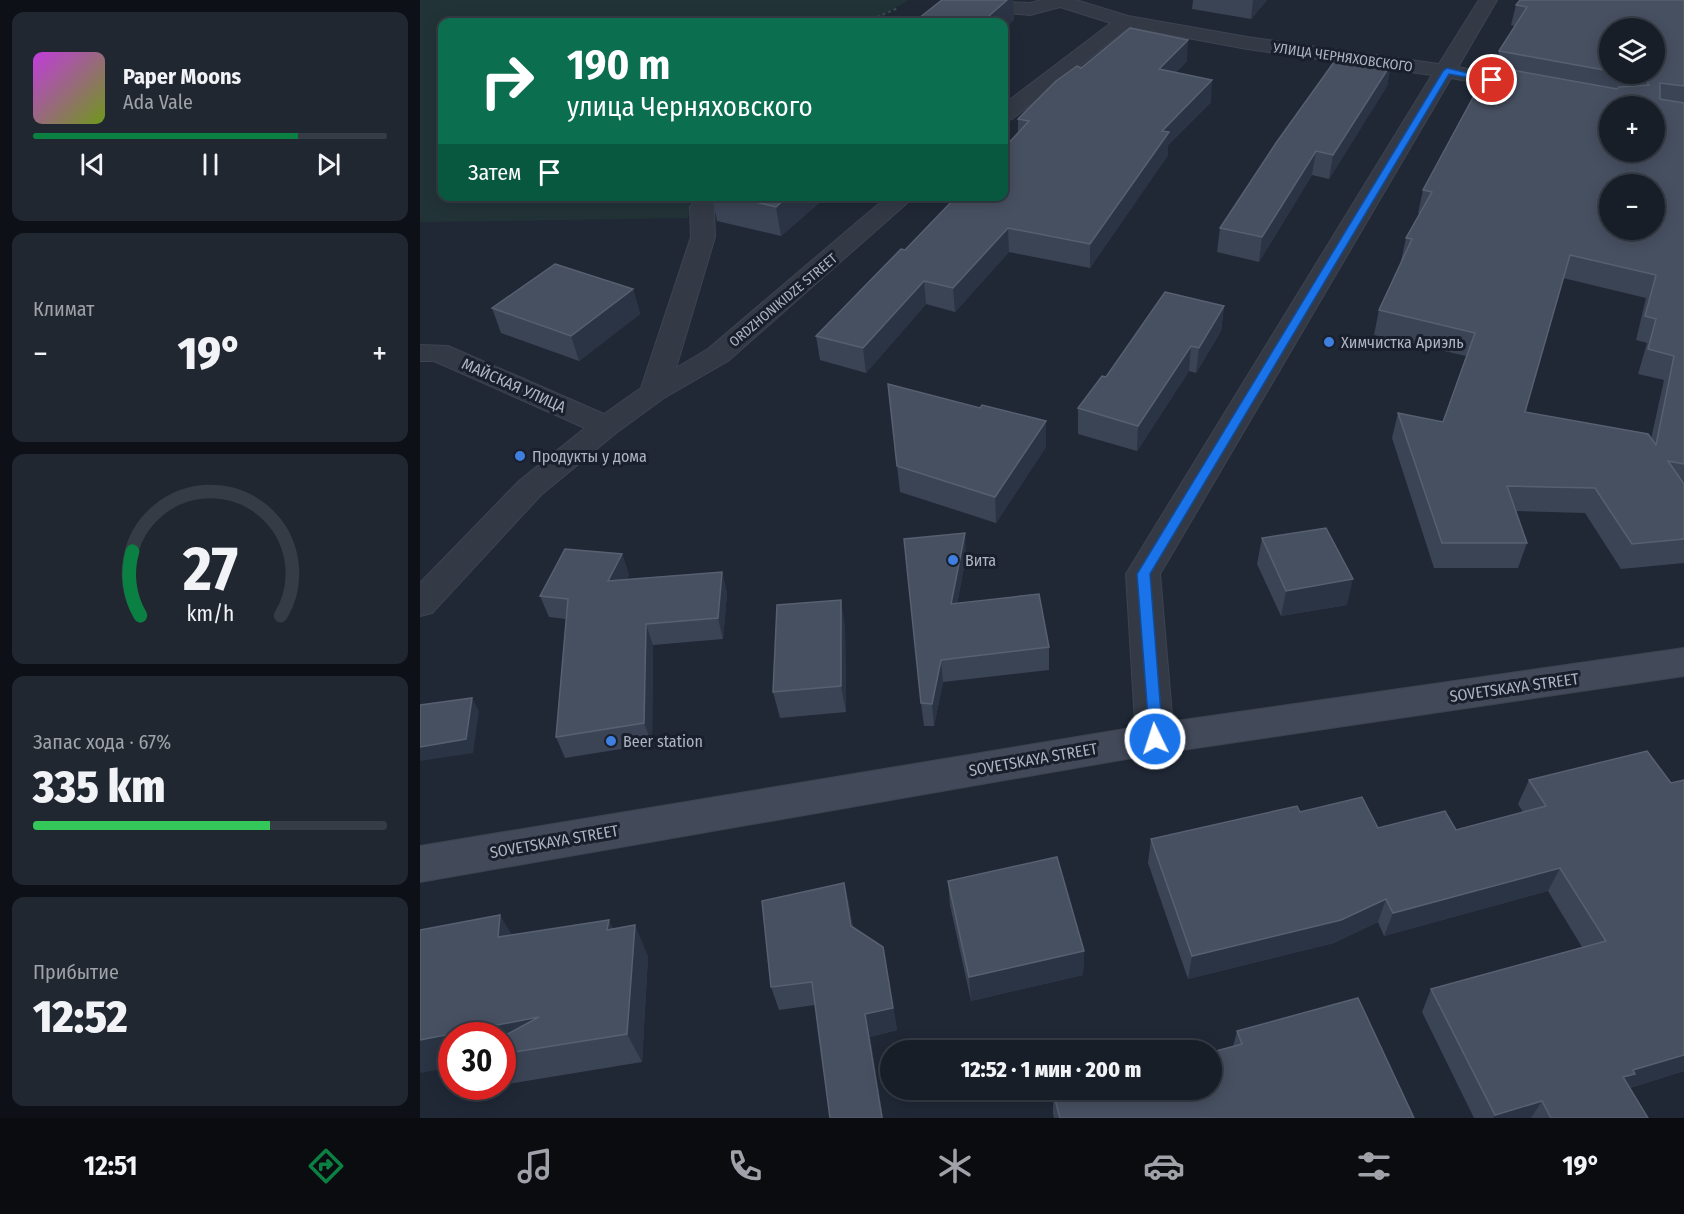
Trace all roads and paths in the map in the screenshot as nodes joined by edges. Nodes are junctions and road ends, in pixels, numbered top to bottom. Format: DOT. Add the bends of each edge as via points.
graph roads {
  1 [pos="1488,0"];
  2 [pos="1060,1"];
  3 [pos="904,4"];
  4 [pos="874,18"];
  5 [pos="933,18"];
  6 [pos="1125,21"];
  7 [pos="1447,71"];
  8 [pos="1549,91"];
  9 [pos="1008,111"];
  10 [pos="708,201"];
  11 [pos="897,201"];
  12 [pos="420,353"];
  13 [pos="654,392"];
  14 [pos="606,426"];
  15 [pos="420,604"];
  16 [pos="1684,662"];
  17 [pos="1155,739"];
  18 [pos="420,864"];
  1 -- 7 [label="street"];
  2 -- 5 [label="street" via="1030,9 954,3"];
  2 -- 6 [label="street, УЛИЦА ЧЕРНЯХОВСКОГО"];
  3 -- 4 [label="path"];
  6 -- 7 [label="street, УЛИЦА ЧЕРНЯХОВСКОГО" via="1247,43"];
  6 -- 9 [label="street"];
  7 -- 8 [label="street, УЛИЦА ЧЕРНЯХОВСКОГО"];
  7 -- 17 [label="street" via="1143,574"];
  10 -- 13 [label="street" via="702,207 703,237"];
  11 -- 13 [label="street, ORDZHONIKIDZE STREET" via="718,356"];
  12 -- 14 [label="street, МАЙСКАЯ УЛИЦА" via="438,352"];
  13 -- 14 [label="street, ORDZHONIKIDZE STREET"];
  14 -- 15 [label="street, ORDZHONIKIDZE STREET" via="530,488"];
  16 -- 17 [label="street, SOVETSKAYA STREET"];
  17 -- 18 [label="street, SOVETSKAYA STREET"];
}
